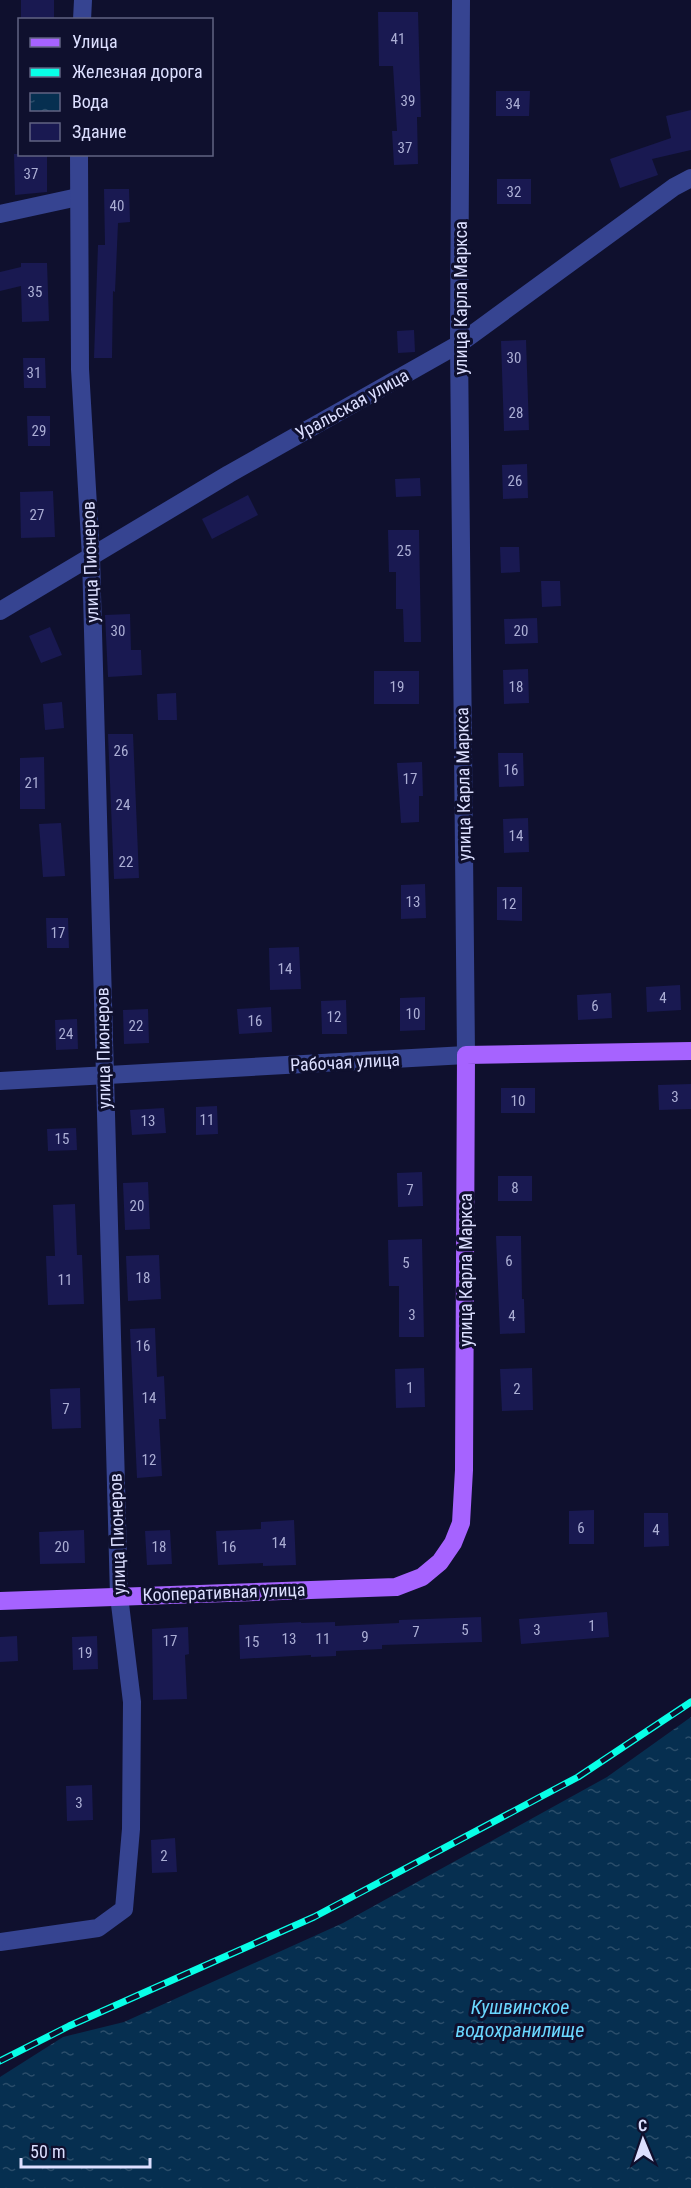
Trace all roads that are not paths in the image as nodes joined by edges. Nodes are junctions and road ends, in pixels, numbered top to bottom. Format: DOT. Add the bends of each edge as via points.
graph roads {
  1 [pos="82,0"];
  2 [pos="461,0"];
  3 [pos="82,18"];
  4 [pos="79,156"];
  5 [pos="691,178"];
  6 [pos="78,196"];
  7 [pos="0,214"];
  8 [pos="459,344"];
  9 [pos="91,556"];
  10 [pos="0,611"];
  11 [pos="690,1052"];
  12 [pos="466,1055"];
  13 [pos="104,1074"];
  14 [pos="0,1081"];
  15 [pos="440,1562"];
  16 [pos="118,1596"];
  17 [pos="0,1601"];
  18 [pos="0,1942"];
  1 -- 3 [label="street"];
  2 -- 8 [label="street, улица Карла Маркса"];
  4 -- 6 [label="street, улица Пионеров"];
  5 -- 8 [label="street, Уральская улица"];
  6 -- 7 [label="street"];
  6 -- 9 [label="street, улица Пионеров" via="80,369"];
  8 -- 9 [label="street, Уральская улица"];
  8 -- 12 [label="street, улица Карла Маркса"];
  9 -- 10 [label="street, Уральская улица"];
  9 -- 13 [label="street, улица Пионеров"];
  11 -- 12 [label="main road, Рабочая улица"];
  12 -- 13 [label="street, Рабочая улица"];
  12 -- 15 [label="main road, улица Карла Маркса" via="464,1470 461,1523"];
  13 -- 14 [label="street, Рабочая улица"];
  13 -- 16 [label="street, улица Пионеров"];
  15 -- 16 [label="main road, Кооперативная улица" via="422,1578 396,1587"];
  16 -- 17 [label="main road, Кооперативная улица"];
  16 -- 18 [label="street, улица Пионеров" via="132,1702 131,1828 124,1909 98,1928"];
}
